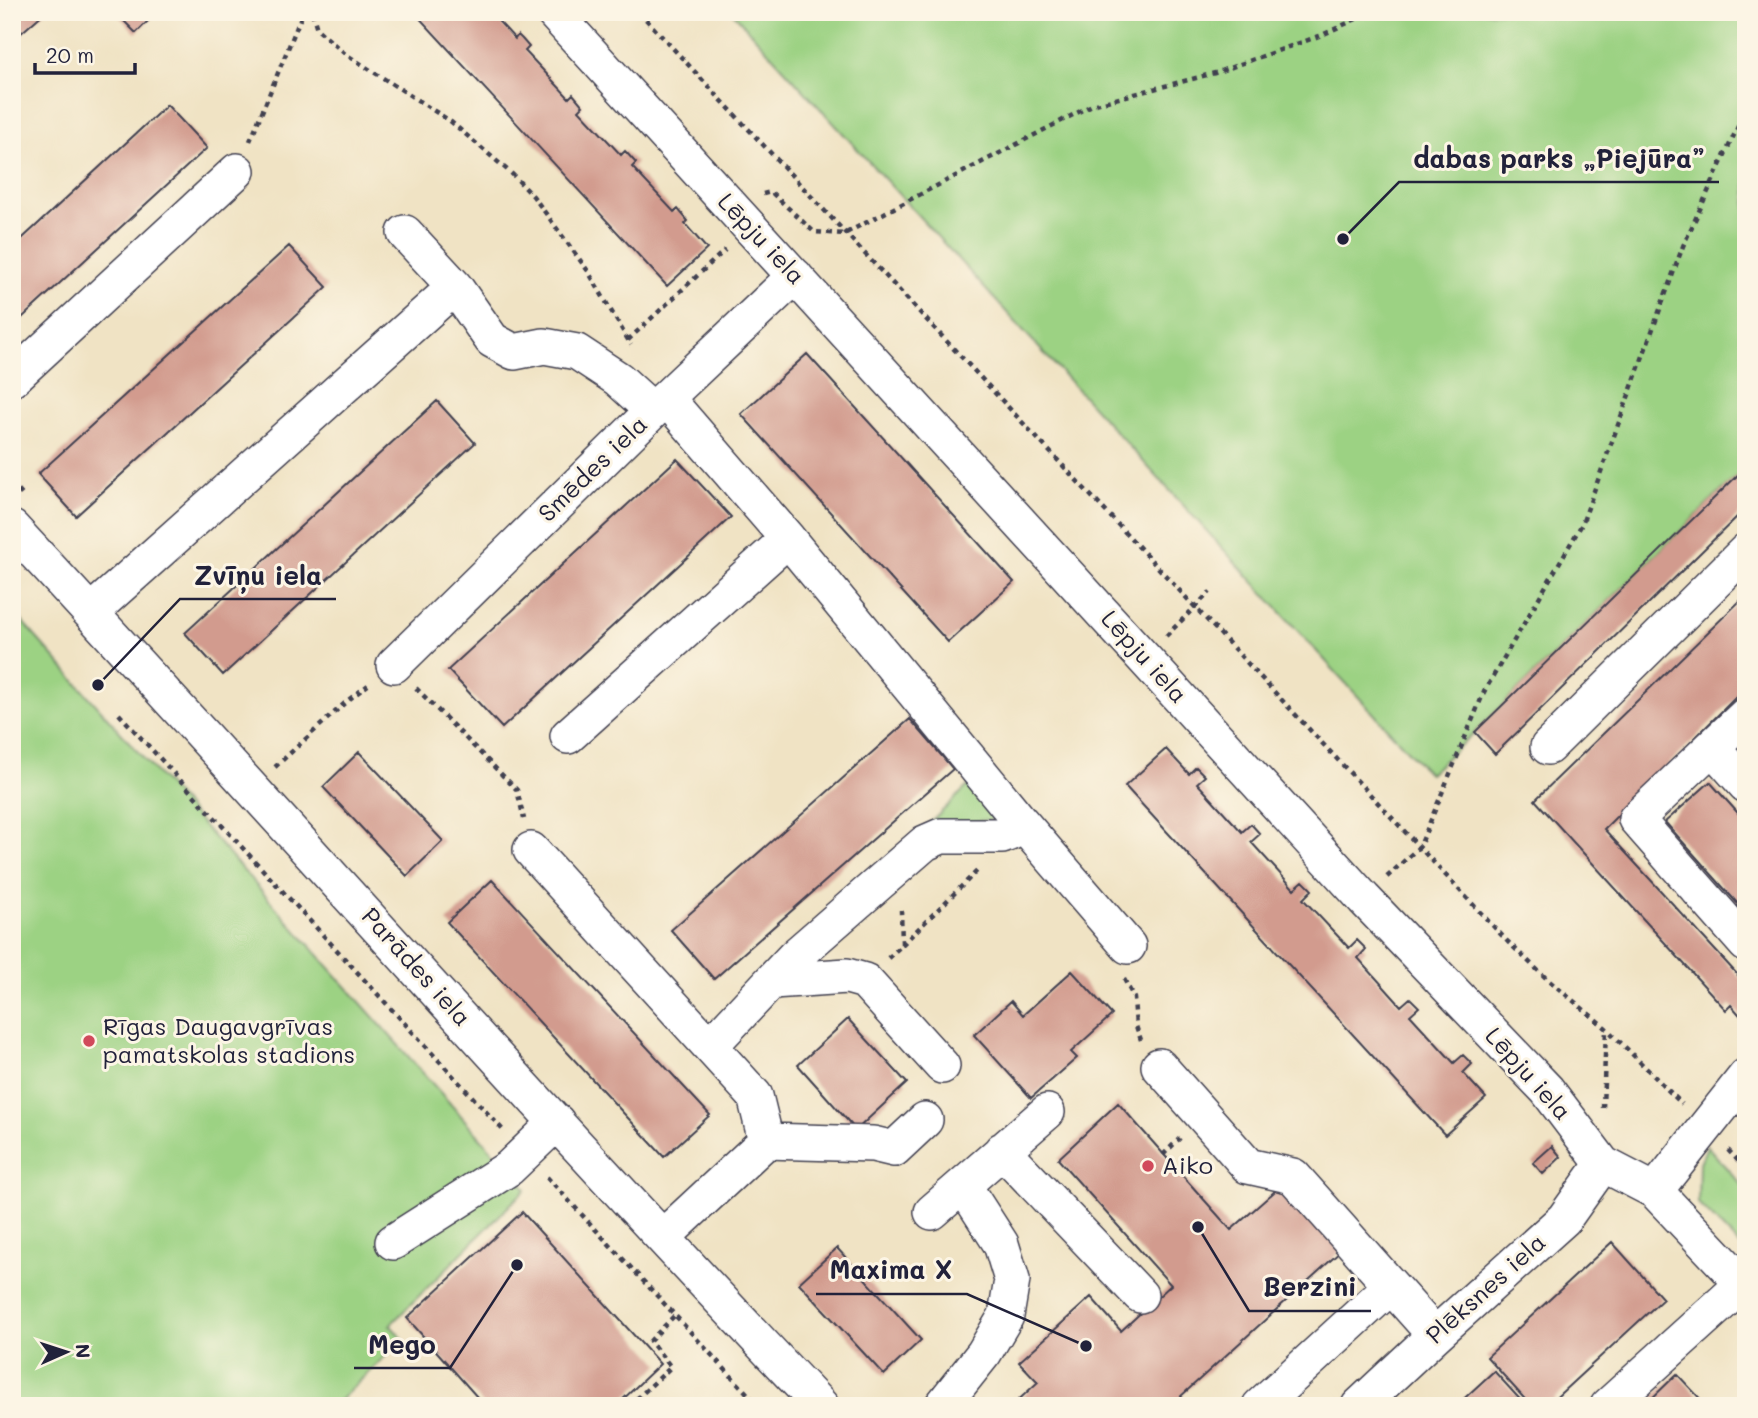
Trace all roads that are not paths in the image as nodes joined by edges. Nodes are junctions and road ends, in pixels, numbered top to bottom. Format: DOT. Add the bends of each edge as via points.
graph roads {
  1 [pos="552,12"];
  2 [pos="237,171"];
  3 [pos="405,233"];
  4 [pos="795,276"];
  5 [pos="454,287"];
  6 [pos="12,379"];
  7 [pos="659,405"];
  8 [pos="13,529"];
  9 [pos="788,539"];
  10 [pos="1746,551"];
  11 [pos="91,612"];
  12 [pos="394,665"];
  13 [pos="1746,715"];
  14 [pos="568,736"];
  15 [pos="1548,747"];
  16 [pos="1712,747"];
  17 [pos="1744,778"];
  18 [pos="1012,829"];
  19 [pos="531,850"];
  20 [pos="1746,944"];
  21 [pos="1128,946"];
  22 [pos="772,981"];
  23 [pos="710,1046"];
  24 [pos="942,1066"];
  25 [pos="1159,1066"];
  26 [pos="1746,1076"];
  27 [pos="1047,1112"];
  28 [pos="925,1119"];
  29 [pos="557,1122"];
  30 [pos="766,1141"];
  31 [pos="1002,1150"];
  32 [pos="1597,1157"];
  33 [pos="963,1185"];
  34 [pos="1655,1191"];
  35 [pos="932,1212"];
  36 [pos="663,1237"];
  37 [pos="393,1241"];
  38 [pos="1745,1285"];
  39 [pos="1391,1286"];
  40 [pos="1140,1295"];
  41 [pos="1435,1335"];
  42 [pos="821,1406"];
  43 [pos="942,1406"];
  44 [pos="1260,1406"];
  45 [pos="1359,1406"];
  46 [pos="1608,1406"];
  1 -- 4 [label="street, Lēpju iela"];
  2 -- 6 [label="street"];
  3 -- 5 [label="street"];
  4 -- 7 [label="street, Smēdes iela"];
  4 -- 32 [label="street, Lēpju iela" via="1364,899 1546,1090"];
  5 -- 7 [label="street" via="492,340 514,352 544,346 577,352"];
  5 -- 11 [label="street"];
  7 -- 9 [label="street"];
  7 -- 12 [label="street, Smēdes iela"];
  8 -- 11 [label="street, Parādes iela"];
  9 -- 14 [label="street"];
  9 -- 18 [label="street"];
  10 -- 15 [label="street"];
  11 -- 29 [label="street, Parādes iela"];
  13 -- 16 [label="street"];
  16 -- 17 [label="street"];
  16 -- 20 [label="street" via="1636,819"];
  18 -- 21 [label="street"];
  18 -- 22 [label="street" via="941,836 925,843"];
  19 -- 23 [label="street"];
  22 -- 23 [label="street"];
  22 -- 24 [label="street" via="847,976 865,981"];
  23 -- 30 [label="street" via="755,1096"];
  25 -- 39 [label="street" via="1248,1166 1293,1176"];
  26 -- 34 [label="street"];
  27 -- 31 [label="street"];
  28 -- 30 [label="street" via="894,1149 873,1144"];
  29 -- 36 [label="street, Parādes iela"];
  29 -- 37 [label="street" via="509,1168"];
  30 -- 36 [label="street"];
  31 -- 33 [label="street"];
  31 -- 40 [label="street"];
  32 -- 34 [label="street, Lēpju iela"];
  32 -- 41 [label="street, Plēksnes iela" via="1564,1219"];
  33 -- 35 [label="street"];
  33 -- 43 [label="street" via="1001,1244 1012,1280 1006,1316 984,1353"];
  34 -- 38 [label="street, Lēpju iela"];
  36 -- 42 [label="street, Parādes iela"];
  38 -- 46 [label="street"];
  39 -- 41 [label="street"];
  39 -- 44 [label="street"];
  41 -- 45 [label="street, Plēksnes iela"];
}
